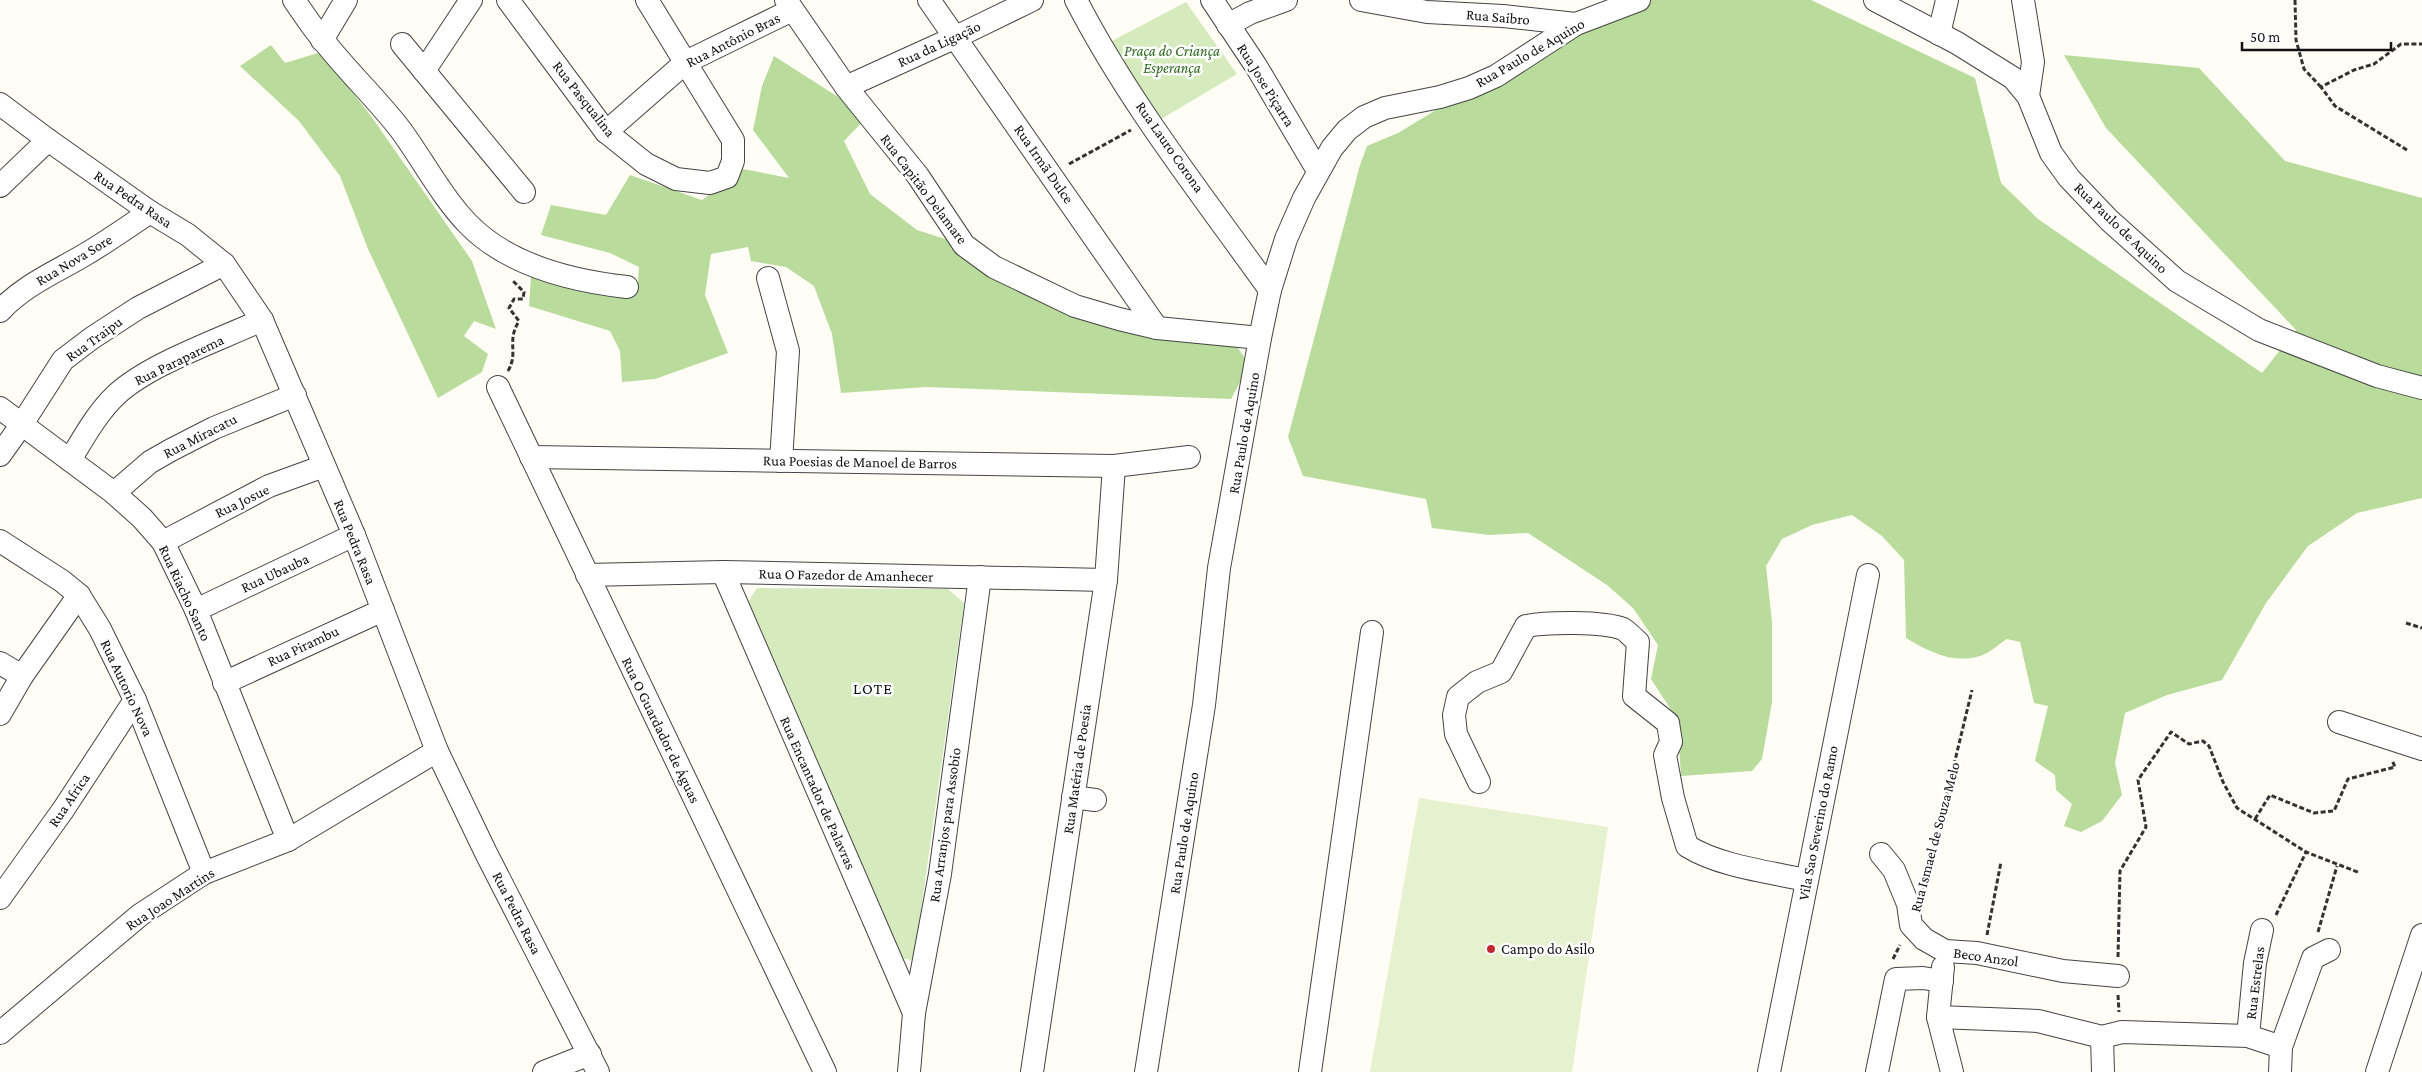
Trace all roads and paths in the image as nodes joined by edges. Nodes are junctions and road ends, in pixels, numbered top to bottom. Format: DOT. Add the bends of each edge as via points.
graph roads {
  1 [pos="294,0"];
  2 [pos="346,0"];
  3 [pos="471,0"];
  4 [pos="508,0"];
  5 [pos="647,0"];
  6 [pos="929,0"];
  7 [pos="1032,0"];
  8 [pos="1076,0"];
  9 [pos="1212,0"];
  10 [pos="1286,0"];
  11 [pos="1361,0"];
  12 [pos="1639,0"];
  13 [pos="1875,0"];
  14 [pos="1947,0"];
  15 [pos="2023,0"];
  16 [pos="2295,0"];
  17 [pos="789,5"];
  18 [pos="1576,24"];
  19 [pos="1228,25"];
  20 [pos="1939,34"];
  21 [pos="956,37"];
  22 [pos="322,40"];
  23 [pos="402,44"];
  24 [pos="2422,44"];
  25 [pos="686,62"];
  26 [pos="424,71"];
  27 [pos="2321,86"];
  28 [pos="846,87"];
  29 [pos="2028,96"];
  30 [pos="0,104"];
  31 [pos="1150,120"];
  32 [pos="606,132"];
  33 [pos="48,140"];
  34 [pos="2406,150"];
  35 [pos="1318,171"];
  36 [pos="1050,174"];
  37 [pos="0,186"];
  38 [pos="524,192"];
  39 [pos="150,212"];
  40 [pos="224,264"];
  41 [pos="768,278"];
  42 [pos="511,279"];
  43 [pos="627,288"];
  44 [pos="1270,290"];
  45 [pos="0,311"];
  46 [pos="262,320"];
  47 [pos="1157,328"];
  48 [pos="1260,338"];
  49 [pos="498,387"];
  50 [pos="2422,388"];
  51 [pos="295,394"];
  52 [pos="0,408"];
  53 [pos="22,424"];
  54 [pos="0,455"];
  55 [pos="1189,456"];
  56 [pos="531,457"];
  57 [pos="70,460"];
  58 [pos="782,461"];
  59 [pos="324,466"];
  60 [pos="1114,466"];
  61 [pos="114,494"];
  62 [pos="354,535"];
  63 [pos="0,541"];
  64 [pos="163,542"];
  65 [pos="723,572"];
  66 [pos="587,575"];
  67 [pos="1868,575"];
  68 [pos="980,577"];
  69 [pos="1106,580"];
  70 [pos="79,595"];
  71 [pos="196,610"];
  72 [pos="383,610"];
  73 [pos="2406,623"];
  74 [pos="2422,628"];
  75 [pos="1372,632"];
  76 [pos="0,662"];
  77 [pos="22,676"];
  78 [pos="224,683"];
  79 [pos="1972,690"];
  80 [pos="135,700"];
  81 [pos="0,714"];
  82 [pos="2339,722"];
  83 [pos="2398,741"];
  84 [pos="2422,749"];
  85 [pos="437,751"];
  86 [pos="1479,782"];
  87 [pos="1073,798"];
  88 [pos="1096,800"];
  89 [pos="2255,819"];
  90 [pos="288,840"];
  91 [pos="2306,852"];
  92 [pos="1881,854"];
  93 [pos="2001,862"];
  94 [pos="2337,866"];
  95 [pos="2360,873"];
  96 [pos="204,874"];
  97 [pos="1806,880"];
  98 [pos="1923,893"];
  99 [pos="0,898"];
  100 [pos="1911,925"];
  101 [pos="2262,930"];
  102 [pos="2422,935"];
  103 [pos="1945,951"];
  104 [pos="1983,954"];
  105 [pos="2321,954"];
  106 [pos="2118,976"];
  107 [pos="1896,979"];
  108 [pos="1942,981"];
  109 [pos="914,1014"];
  110 [pos="1938,1017"];
  111 [pos="0,1033"];
  112 [pos="2112,1034"];
  113 [pos="2248,1036"];
  114 [pos="2281,1047"];
  115 [pos="594,1063"];
  116 [pos="544,1072"];
  117 [pos="825,1072"];
  118 [pos="909,1072"];
  119 [pos="1032,1072"];
  120 [pos="1146,1072"];
  121 [pos="1310,1072"];
  122 [pos="1769,1072"];
  123 [pos="1877,1072"];
  124 [pos="1952,1072"];
  125 [pos="2103,1072"];
  126 [pos="2280,1072"];
  127 [pos="2377,1072"];
  1 -- 22 [label="street"];
  2 -- 22 [label="street"];
  3 -- 26 [label="street"];
  4 -- 32 [label="street, Rua Pasqualina"];
  5 -- 25 [label="street"];
  6 -- 21 [label="street, Rua Irmã Dulce"];
  7 -- 21 [label="street, Rua da Ligação"];
  8 -- 31 [label="street, Rua Lauro Corona"];
  9 -- 19 [label="street, Rua Jose Piçarra"];
  10 -- 19 [label="street"];
  11 -- 18 [label="street, Rua Saibro" via="1428,12"];
  12 -- 18 [label="street, Rua Paulo de Aquino"];
  13 -- 20 [label="street, Rua Paulo de Aquino"];
  14 -- 20 [label="street"];
  15 -- 29 [label="street" via="2033,62"];
  16 -- 27 [label="path" via="2296,40 2304,69"];
  17 -- 25 [label="street, Rua Antônio Bras"];
  17 -- 28 [label="street, Rua Capitão Delamare"];
  18 -- 35 [label="street, Rua Paulo de Aquino" via="1489,79 1440,97 1385,108 1364,117 1347,130"];
  19 -- 35 [label="street, Rua Jose Piçarra"];
  20 -- 29 [label="street, Rua Paulo de Aquino" via="1999,68 2013,78"];
  21 -- 28 [label="street, Rua da Ligação"];
  21 -- 36 [label="street, Rua Irmã Dulce"];
  22 -- 43 [label="street" via="399,128 468,224 500,250 546,269 594,283"];
  23 -- 26 [label="street"];
  24 -- 27 [label="path" via="2401,44 2374,64"];
  25 -- 32 [label="street, Rua Antônio Bras"];
  25 -- 32 [label="street, Rua Pasqualina" via="733,140 733,161 727,177 710,183 676,179 646,164"];
  26 -- 38 [label="street"];
  27 -- 34 [label="path" via="2335,106"];
  28 -- 47 [label="street, Rua Capitão Delamare" via="918,176 964,245 994,267 1075,306"];
  29 -- 50 [label="street, Rua Paulo de Aquino" via="2051,153 2069,178 2109,220 2177,281 2259,330 2377,376"];
  30 -- 33 [label="street, Rua Pedra Rasa"];
  31 -- 36 [label="path"];
  31 -- 44 [label="street, Rua Lauro Corona"];
  33 -- 37 [label="street"];
  33 -- 39 [label="street, Rua Pedra Rasa"];
  35 -- 44 [label="street, Rua Paulo de Aquino" via="1286,239"];
  36 -- 47 [label="street, Rua Irmã Dulce"];
  39 -- 40 [label="street, Rua Pedra Rasa" via="188,235"];
  39 -- 45 [label="street, Rua Nova Sore" via="42,278"];
  40 -- 46 [label="street, Rua Pedra Rasa"];
  40 -- 53 [label="street, Rua Traipu" via="138,308 63,360"];
  41 -- 58 [label="street" via="788,351"];
  42 -- 49 [label="path" via="524,292 523,299 514,300 509,308 519,322 512,332 513,360"];
  44 -- 48 [label="street, Rua Paulo de Aquino"];
  46 -- 51 [label="street, Rua Pedra Rasa"];
  46 -- 57 [label="street, Rua Paraparema" via="138,378 116,395 90,425"];
  47 -- 48 [label="street, Rua Capitão Delamare"];
  48 -- 120 [label="street, Rua Paulo de Aquino" via="1219,568 1204,705"];
  49 -- 56 [label="street, Rua O Guardador de Águas"];
  51 -- 59 [label="street, Rua Pedra Rasa"];
  51 -- 61 [label="street, Rua Miracatu" via="171,450 150,462"];
  52 -- 53 [label="street, Rua Riacho Santo"];
  53 -- 54 [label="street, Rua Traipu"];
  53 -- 57 [label="street, Rua Riacho Santo"];
  55 -- 60 [label="street, Rua Poesias de Manoel de Barros"];
  56 -- 58 [label="street, Rua Poesias de Manoel de Barros"];
  56 -- 66 [label="street, Rua O Guardador de Águas"];
  57 -- 61 [label="street, Rua Riacho Santo"];
  58 -- 60 [label="street, Rua Poesias de Manoel de Barros"];
  59 -- 62 [label="street, Rua Pedra Rasa"];
  59 -- 64 [label="street, Rua Josue" via="269,486"];
  60 -- 69 [label="street, Rua Matéria de Poesia"];
  61 -- 64 [label="street, Rua Riacho Santo"];
  62 -- 71 [label="street, Rua Ubauba"];
  62 -- 72 [label="street, Rua Pedra Rasa"];
  63 -- 70 [label="street, Rua Autorio Nova"];
  64 -- 71 [label="street, Rua Riacho Santo"];
  65 -- 66 [label="street, Rua O Fazedor de Amanhecer"];
  65 -- 68 [label="street, Rua O Fazedor de Amanhecer"];
  65 -- 109 [label="street, Rua Encantador de Palavras"];
  66 -- 117 [label="street, Rua O Guardador de Águas"];
  67 -- 97 [label="street, Vila Sao Severino do Ramo"];
  68 -- 69 [label="street, Rua O Fazedor de Amanhecer"];
  68 -- 109 [label="street, Rua Arranjos para Assobio" via="940,874"];
  69 -- 87 [label="street, Rua Matéria de Poesia"];
  70 -- 77 [label="street"];
  70 -- 80 [label="street, Rua Autorio Nova" via="100,629"];
  71 -- 78 [label="street, Rua Riacho Santo"];
  72 -- 78 [label="street, Rua Pirambu"];
  72 -- 85 [label="street, Rua Pedra Rasa"];
  73 -- 74 [label="path"];
  75 -- 121 [label="street"];
  76 -- 77 [label="street"];
  77 -- 81 [label="street"];
  78 -- 90 [label="street, Rua Riacho Santo"];
  79 -- 98 [label="path, Rua Ismael de Souza Melo"];
  80 -- 96 [label="street, Rua Autorio Nova"];
  80 -- 99 [label="street, Rua Africa" via="58,818"];
  82 -- 83 [label="street"];
  83 -- 84 [label="street"];
  83 -- 89 [label="path" via="2393,747 2392,764 2395,767 2348,779 2334,811 2314,813 2270,795"];
  85 -- 90 [label="street, Rua Joao Martins"];
  85 -- 115 [label="street, Rua Pedra Rasa"];
  86 -- 97 [label="street" via="1456,734 1454,715 1458,697 1477,682 1501,672 1526,626 1546,622 1623,629 1638,642 1634,696 1668,723 1671,742 1665,755 1687,846 1742,866"];
  87 -- 88 [label="street"];
  87 -- 119 [label="street, Rua Matéria de Poesia"];
  89 -- 91 [label="path"];
  89 -- 106 [label="path" via="2237,808 2209,746 2203,740 2189,744 2171,732 2138,780 2146,827 2120,871"];
  90 -- 96 [label="street, Rua Joao Martins"];
  91 -- 94 [label="path"];
  91 -- 101 [label="path" via="2269,929"];
  92 -- 100 [label="street" via="1894,870 1908,904"];
  93 -- 104 [label="path"];
  94 -- 95 [label="path"];
  94 -- 105 [label="path" via="2314,945"];
  96 -- 111 [label="street, Rua Joao Martins" via="140,915"];
  97 -- 122 [label="street, Vila Sao Severino do Ramo"];
  100 -- 103 [label="street, Beco Anzol" via="1924,939"];
  100 -- 107 [label="path, Rua Ismael de Souza Melo" via="1889,966"];
  101 -- 113 [label="street, Rua Estrelas" via="2255,963"];
  102 -- 127 [label="street"];
  103 -- 104 [label="street, Beco Anzol"];
  103 -- 108 [label="street"];
  104 -- 106 [label="street, Beco Anzol" via="2063,971"];
  105 -- 114 [label="street"];
  106 -- 112 [label="path"];
  107 -- 108 [label="street"];
  107 -- 123 [label="street"];
  108 -- 110 [label="street"];
  109 -- 118 [label="street, Rua Arranjos para Assobio"];
  110 -- 112 [label="street" via="2038,1021"];
  110 -- 124 [label="street"];
  112 -- 113 [label="street"];
  112 -- 125 [label="street"];
  113 -- 114 [label="street"];
  114 -- 126 [label="street"];
  115 -- 116 [label="street"];
}
